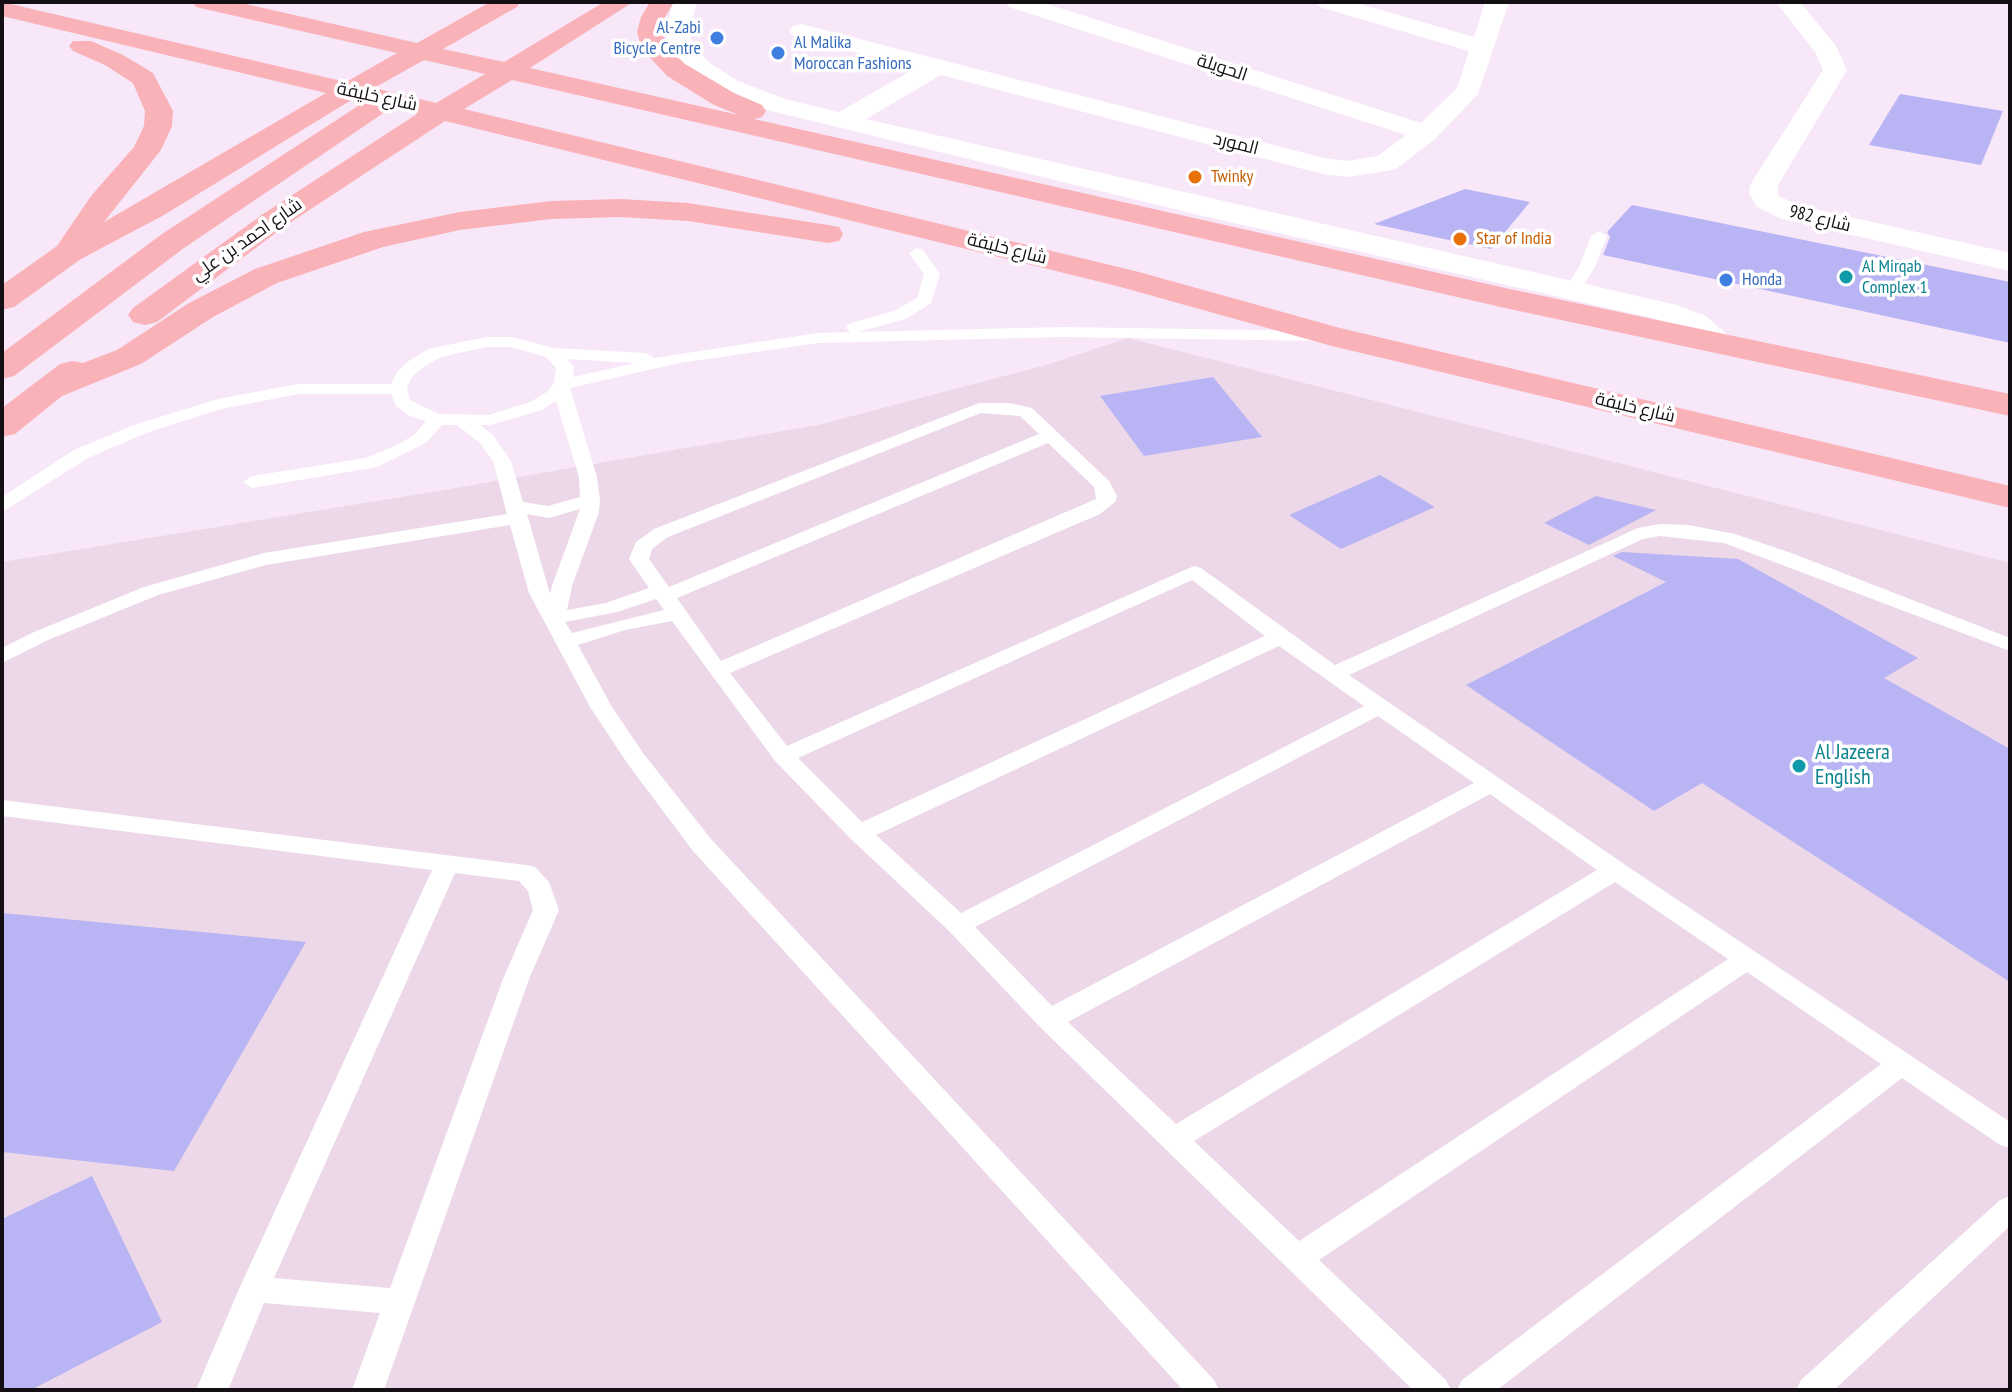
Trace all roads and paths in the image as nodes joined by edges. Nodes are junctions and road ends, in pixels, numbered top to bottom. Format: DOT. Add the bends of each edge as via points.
graph roads {
  1 [pos="205,2"];
  2 [pos="508,2"];
  3 [pos="621,2"];
  4 [pos="662,2"];
  5 [pos="685,2"];
  6 [pos="1017,2"];
  7 [pos="1328,2"];
  8 [pos="1497,2"];
  9 [pos="1788,2"];
  10 [pos="2,9"];
  11 [pos="2,25"];
  12 [pos="801,31"];
  13 [pos="494,41"];
  14 [pos="1481,47"];
  15 [pos="343,61"];
  16 [pos="936,67"];
  17 [pos="504,72"];
  18 [pos="422,80"];
  19 [pos="349,91"];
  20 [pos="473,91"];
  21 [pos="511,100"];
  22 [pos="1426,133"];
  23 [pos="844,136"];
  24 [pos="764,159"];
  25 [pos="1599,236"];
  26 [pos="70,252"];
  27 [pos="917,253"];
  28 [pos="2010,262"];
  29 [pos="1573,290"];
  30 [pos="2,300"];
  31 [pos="1332,336"];
  32 [pos="818,338"];
  33 [pos="1722,344"];
  34 [pos="552,353"];
  35 [pos="679,358"];
  36 [pos="2,369"];
  37 [pos="562,386"];
  38 [pos="49,389"];
  39 [pos="398,389"];
  40 [pos="2010,405"];
  41 [pos="437,419"];
  42 [pos="464,422"];
  43 [pos="2,426"];
  44 [pos="1050,436"];
  45 [pos="252,482"];
  46 [pos="2010,497"];
  47 [pos="590,500"];
  48 [pos="2,506"];
  49 [pos="515,512"];
  50 [pos="662,593"];
  51 [pos="677,614"];
  52 [pos="560,630"];
  53 [pos="1280,637"];
  54 [pos="2010,645"];
  55 [pos="2,657"];
  56 [pos="717,671"];
  57 [pos="1334,674"];
  58 [pos="1380,706"];
  59 [pos="783,756"];
  60 [pos="1492,783"];
  61 [pos="2,808"];
  62 [pos="859,833"];
  63 [pos="447,864"];
  64 [pos="1615,870"];
  65 [pos="958,925"];
  66 [pos="1746,960"];
  67 [pos="1049,1020"];
  68 [pos="1902,1063"];
  69 [pos="2010,1137"];
  70 [pos="1174,1139"];
  71 [pos="2010,1208"];
  72 [pos="1296,1259"];
  73 [pos="254,1289"];
  74 [pos="400,1302"];
  75 [pos="212,1390"];
  76 [pos="368,1390"];
  77 [pos="1203,1390"];
  78 [pos="1435,1390"];
  79 [pos="1473,1390"];
  80 [pos="1812,1390"];
  1 -- 18 [label="main road, شارع خليفة"];
  2 -- 18 [label="main road"];
  3 -- 17 [label="main road, شارع احمد بن علي"];
  4 -- 23 [label="main road" via="650,32 655,49 676,70 724,99"];
  5 -- 23 [label="street" via="677,32 682,48 702,69"];
  6 -- 22 [label="street, الحويلة"];
  7 -- 14 [label="street"];
  8 -- 14 [label="street, المورد"];
  9 -- 28 [label="street, شارع 982" via="1827,51 1835,70 1764,185 1767,201 1806,217"];
  10 -- 19 [label="main road, شارع خليفة"];
  11 -- 26 [label="main road" via="114,60 144,79 159,111 147,150 102,202"];
  12 -- 16 [label="street, المورد"];
  13 -- 18 [label="main road"];
  14 -- 22 [label="street, المورد" via="1469,89"];
  15 -- 18 [label="main road"];
  16 -- 22 [label="street, المورد" via="1323,166 1348,169 1386,163"];
  16 -- 23 [label="street"];
  17 -- 18 [label="main road"];
  17 -- 20 [label="main road, شارع احمد بن علي"];
  17 -- 23 [label="main road"];
  18 -- 19 [label="main road, شارع خليفة"];
  18 -- 20 [label="main road, شارع احمد بن علي"];
  18 -- 31 [label="main road, شارع خليفة"];
  18 -- 36 [label="main road" via="173,241"];
  18 -- 38 [label="main road, شارع احمد بن علي" via="274,220"];
  19 -- 26 [label="main road" via="153,209"];
  20 -- 21 [label="main road"];
  23 -- 29 [label="street"];
  23 -- 33 [label="main road"];
  24 -- 33 [label="main road" via="1389,301"];
  25 -- 29 [label="lane"];
  26 -- 30 [label="main road"];
  27 -- 31 [label="main road" via="1168,309"];
  27 -- 32 [label="lane" via="932,274 925,300 900,315"];
  27 -- 38 [label="main road" via="780,224 688,212 551,210 460,221 375,239 266,276 129,357"];
  29 -- 33 [label="street" via="1682,317"];
  31 -- 32 [label="lane" via="1063,332"];
  31 -- 46 [label="main road, شارع خليفة"];
  32 -- 35 [label="lane"];
  33 -- 40 [label="main road"];
  34 -- 35 [label="lane"];
  34 -- 37 [label="lane" via="565,367"];
  34 -- 39 [label="lane" via="512,342 460,346 416,364"];
  35 -- 37 [label="lane"];
  37 -- 42 [label="lane" via="515,415"];
  37 -- 47 [label="lane"];
  38 -- 43 [label="main road, شارع احمد بن علي"];
  39 -- 41 [label="lane" via="402,402"];
  39 -- 48 [label="lane" via="298,389 205,408 81,454"];
  41 -- 42 [label="lane"];
  41 -- 45 [label="lane" via="420,439 370,463"];
  42 -- 49 [label="lane" via="496,449"];
  44 -- 50 [label="lane"];
  44 -- 50 [label="lane" via="1026,412 994,407 966,411 651,538 639,559"];
  44 -- 56 [label="lane" via="1102,485 1107,496 1100,507"];
  47 -- 49 [label="lane" via="549,512"];
  47 -- 52 [label="lane" via="562,586"];
  49 -- 52 [label="lane" via="539,593"];
  49 -- 55 [label="lane" via="264,559 151,591"];
  50 -- 51 [label="lane"];
  50 -- 52 [label="lane"];
  51 -- 52 [label="lane"];
  51 -- 56 [label="lane"];
  52 -- 77 [label="lane" via="601,707 702,845"];
  53 -- 57 [label="lane"];
  53 -- 59 [label="lane" via="1194,572"];
  53 -- 62 [label="lane"];
  54 -- 57 [label="lane" via="1743,543 1660,530 1638,534"];
  56 -- 59 [label="lane"];
  57 -- 58 [label="lane"];
  58 -- 60 [label="lane"];
  58 -- 65 [label="lane"];
  59 -- 62 [label="lane"];
  60 -- 64 [label="lane"];
  60 -- 67 [label="lane"];
  61 -- 63 [label="lane"];
  62 -- 65 [label="lane"];
  63 -- 73 [label="lane"];
  63 -- 74 [label="lane" via="526,873 540,888 546,910 516,979"];
  64 -- 66 [label="lane"];
  64 -- 70 [label="lane"];
  65 -- 67 [label="lane"];
  66 -- 68 [label="lane"];
  66 -- 72 [label="lane"];
  67 -- 70 [label="lane"];
  68 -- 69 [label="lane"];
  68 -- 79 [label="lane"];
  70 -- 72 [label="lane"];
  71 -- 80 [label="lane"];
  72 -- 78 [label="lane"];
  73 -- 74 [label="lane"];
  73 -- 75 [label="lane"];
  74 -- 76 [label="lane"];
}
